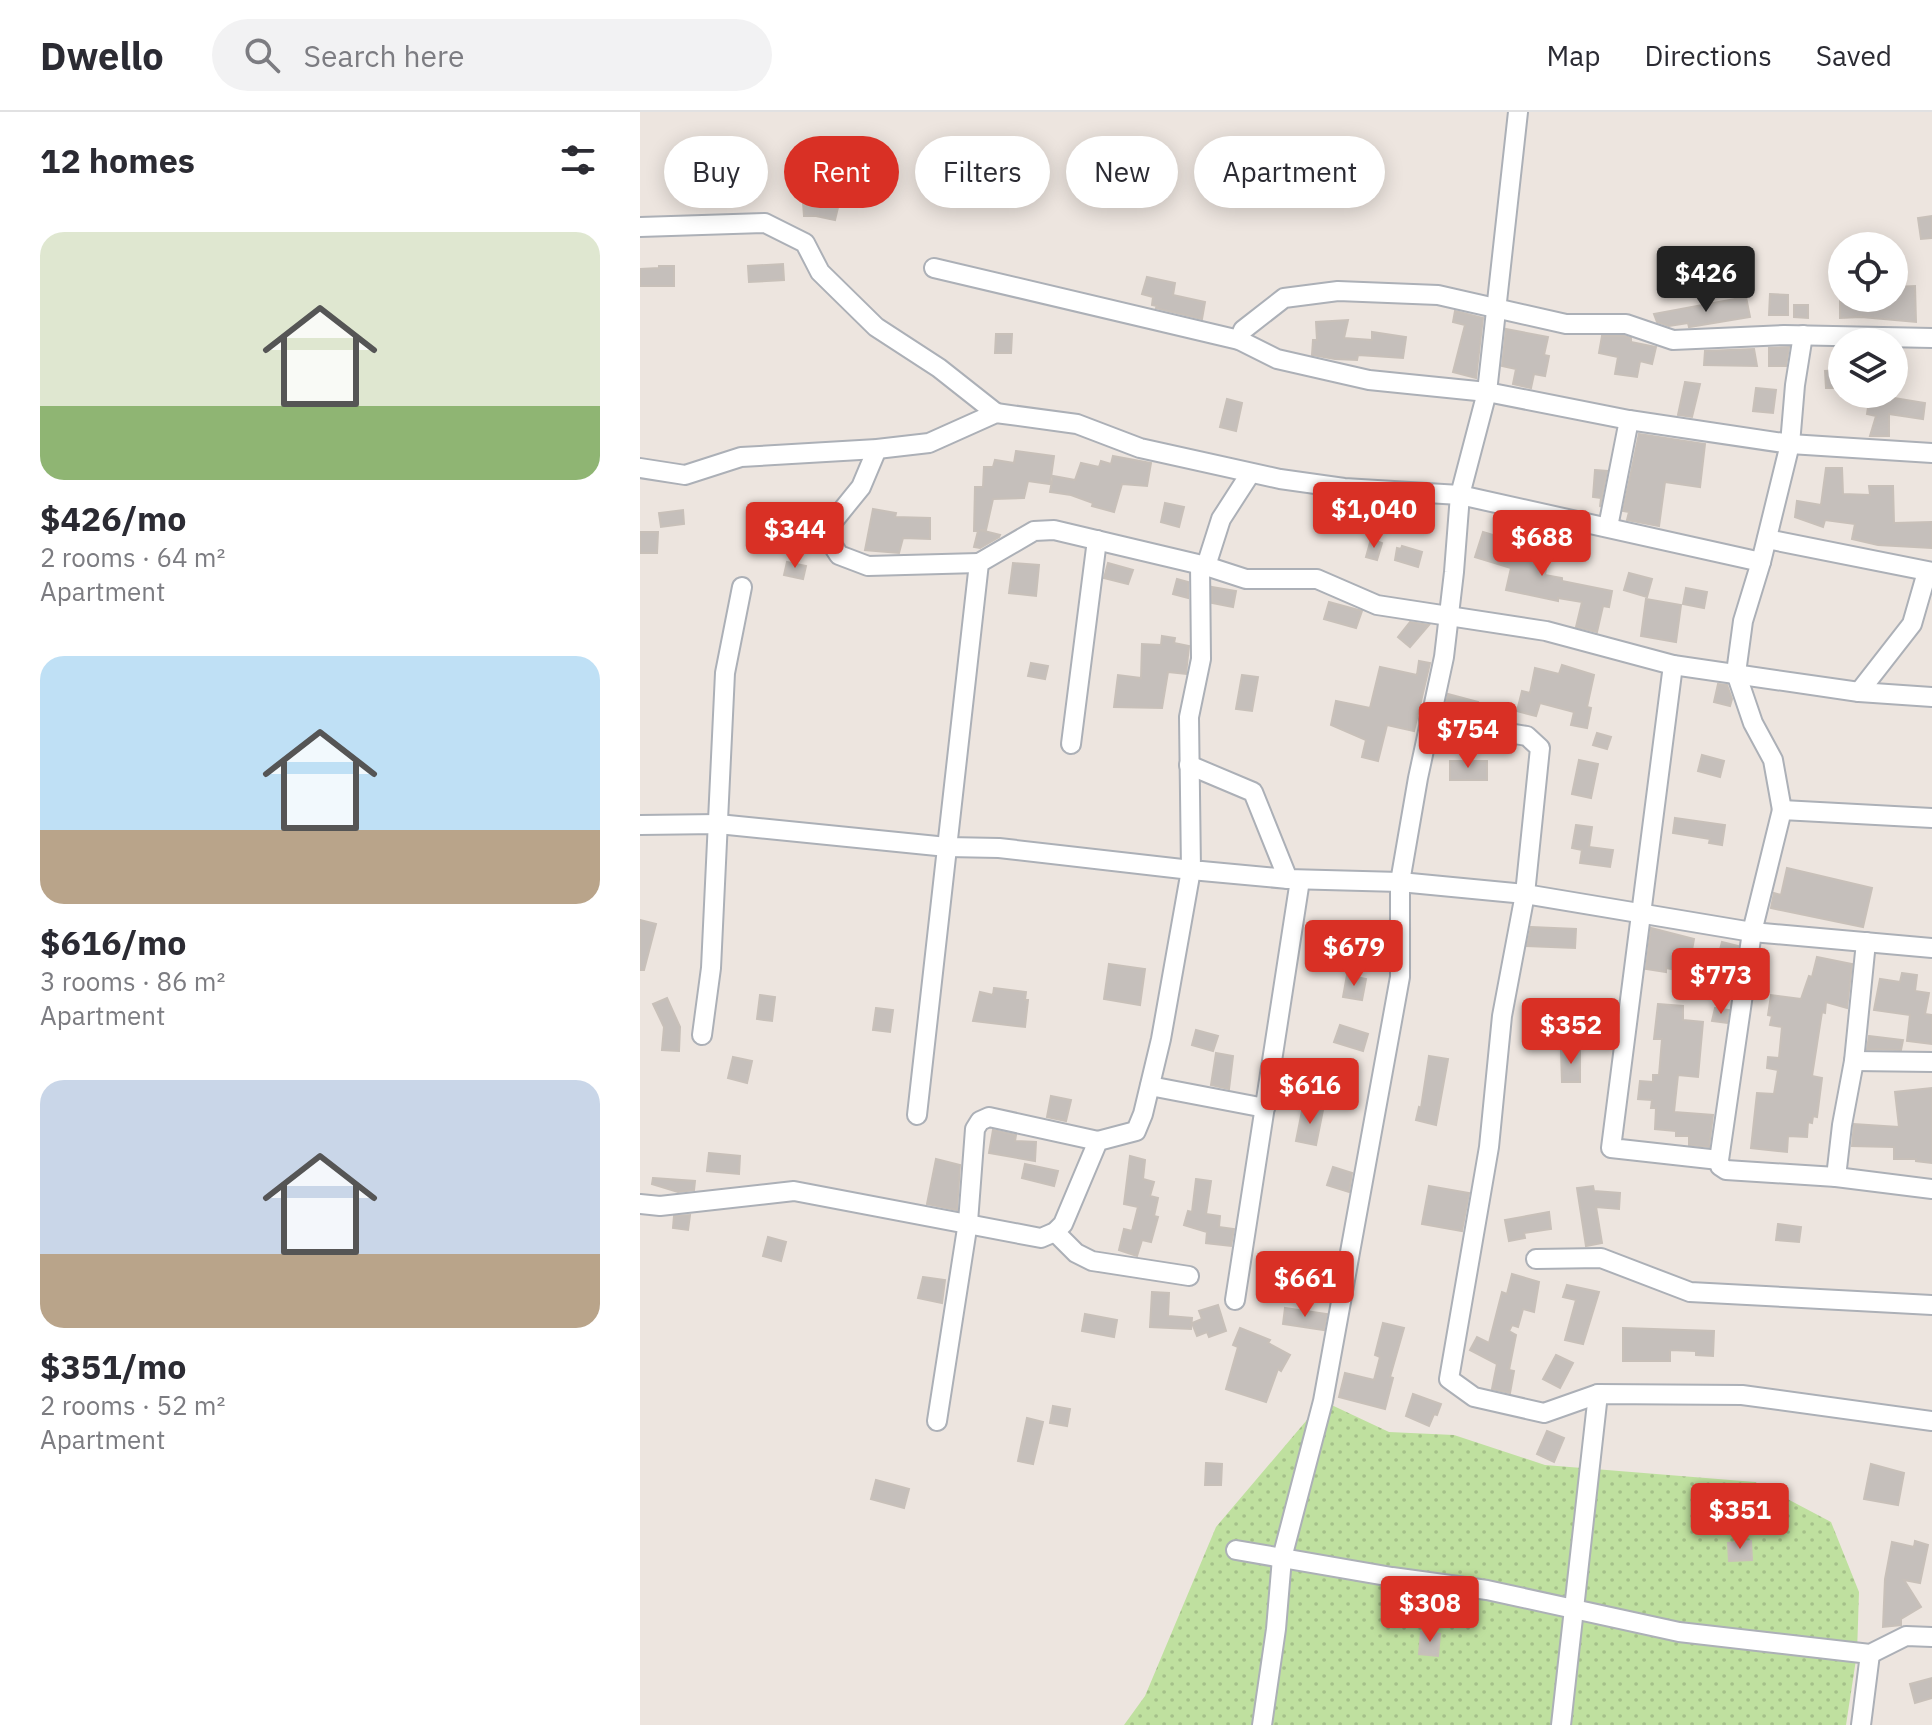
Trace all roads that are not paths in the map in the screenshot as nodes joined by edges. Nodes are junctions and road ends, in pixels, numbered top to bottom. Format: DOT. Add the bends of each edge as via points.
graph roads {
  1 [pos="1518,112"];
  2 [pos="640,227"];
  3 [pos="934,268"];
  4 [pos="1497,308"];
  5 [pos="1803,335"];
  6 [pos="1932,338"];
  7 [pos="1239,340"];
  8 [pos="1487,392"];
  9 [pos="996,413"];
  10 [pos="1629,420"];
  11 [pos="1790,444"];
  12 [pos="877,449"];
  13 [pos="1932,453"];
  14 [pos="640,468"];
  15 [pos="1250,474"];
  16 [pos="1460,495"];
  17 [pos="1608,527"];
  18 [pos="1767,539"];
  19 [pos="1097,540"];
  20 [pos="1761,562"];
  21 [pos="979,563"];
  22 [pos="1203,565"];
  23 [pos="1930,572"];
  24 [pos="742,587"];
  25 [pos="1447,614"];
  26 [pos="1673,665"];
  27 [pos="1736,673"];
  28 [pos="1859,692"];
  29 [pos="1932,697"];
  30 [pos="1429,720"];
  31 [pos="1071,744"];
  32 [pos="1189,765"];
  33 [pos="1782,810"];
  34 [pos="1932,818"];
  35 [pos="718,824"];
  36 [pos="640,825"];
  37 [pos="947,847"];
  38 [pos="1191,870"];
  39 [pos="1294,880"];
  40 [pos="1400,882"];
  41 [pos="1525,894"];
  42 [pos="1639,912"];
  43 [pos="1752,932"];
  44 [pos="1866,942"];
  45 [pos="1932,948"];
  46 [pos="702,1035"];
  47 [pos="1854,1061"];
  48 [pos="1932,1062"];
  49 [pos="1150,1086"];
  50 [pos="1265,1108"];
  51 [pos="917,1115"];
  52 [pos="1098,1141"];
  53 [pos="1719,1160"];
  54 [pos="1836,1177"];
  55 [pos="1932,1189"];
  56 [pos="640,1204"];
  57 [pos="968,1222"];
  58 [pos="1055,1232"];
  59 [pos="1536,1259"];
  60 [pos="1189,1276"];
  61 [pos="1235,1300"];
  62 [pos="1932,1305"];
  63 [pos="1598,1394"];
  64 [pos="937,1421"];
  65 [pos="1932,1421"];
  66 [pos="1236,1550"];
  67 [pos="1282,1558"];
  68 [pos="1575,1610"];
  69 [pos="1932,1637"];
  70 [pos="1870,1654"];
  71 [pos="1262,1725"];
  72 [pos="1561,1725"];
  73 [pos="1861,1725"];
  1 -- 4 [label="street"];
  2 -- 9 [label="street" via="765,223 805,243 820,272 876,327"];
  3 -- 7 [label="street"];
  4 -- 5 [label="street" via="1566,324 1626,324 1673,340"];
  4 -- 7 [label="street" via="1438,295 1338,291 1284,298 1243,330"];
  4 -- 8 [label="street"];
  5 -- 6 [label="street"];
  5 -- 11 [label="street"];
  7 -- 8 [label="street" via="1277,359 1369,380"];
  8 -- 10 [label="street"];
  8 -- 16 [label="street"];
  9 -- 12 [label="street" via="929,443"];
  9 -- 15 [label="street" via="1077,424 1140,448"];
  10 -- 11 [label="street"];
  10 -- 17 [label="street"];
  11 -- 13 [label="street"];
  11 -- 18 [label="street"];
  12 -- 14 [label="street" via="741,457 685,475"];
  12 -- 21 [label="street" via="861,487 831,524 828,538 839,555 868,566"];
  15 -- 16 [label="street" via="1344,488"];
  15 -- 22 [label="street" via="1221,519"];
  16 -- 17 [label="street"];
  16 -- 25 [label="street"];
  17 -- 20 [label="street"];
  18 -- 20 [label="street"];
  18 -- 23 [label="street"];
  19 -- 21 [label="street" via="1034,531"];
  19 -- 22 [label="street"];
  19 -- 31 [label="street"];
  20 -- 27 [label="street" via="1743,621"];
  21 -- 37 [label="street"];
  22 -- 25 [label="street" via="1246,579 1317,579 1377,605"];
  22 -- 32 [label="street" via="1201,659 1189,717"];
  23 -- 28 [label="street" via="1912,624"];
  24 -- 35 [label="street" via="725,673"];
  25 -- 26 [label="street" via="1546,631"];
  25 -- 30 [label="street" via="1444,657"];
  26 -- 27 [label="street"];
  26 -- 42 [label="street"];
  27 -- 28 [label="street"];
  27 -- 33 [label="street" via="1773,760"];
  28 -- 29 [label="street"];
  30 -- 40 [label="street"];
  30 -- 41 [label="street" via="1527,736 1540,748"];
  32 -- 38 [label="street"];
  32 -- 39 [label="street" via="1253,792"];
  33 -- 34 [label="street"];
  33 -- 43 [label="street"];
  35 -- 36 [label="street"];
  35 -- 37 [label="street"];
  35 -- 46 [label="street"];
  37 -- 38 [label="street"];
  37 -- 51 [label="street"];
  38 -- 39 [label="street"];
  38 -- 49 [label="street"];
  39 -- 40 [label="street"];
  39 -- 50 [label="street"];
  40 -- 41 [label="street"];
  40 -- 67 [label="street" via="1400,977 1323,1401"];
  41 -- 42 [label="street"];
  41 -- 63 [label="street" via="1449,1379 1474,1397 1544,1413"];
  42 -- 43 [label="street"];
  42 -- 53 [label="street" via="1611,1148"];
  43 -- 44 [label="street"];
  43 -- 53 [label="street"];
  44 -- 45 [label="street"];
  44 -- 47 [label="street"];
  47 -- 48 [label="street"];
  47 -- 54 [label="street"];
  49 -- 50 [label="street"];
  49 -- 52 [label="street" via="1136,1131"];
  50 -- 61 [label="street"];
  52 -- 57 [label="street" via="989,1117 980,1121 975,1129"];
  52 -- 58 [label="street"];
  53 -- 54 [label="street" via="1726,1170"];
  54 -- 55 [label="street"];
  56 -- 57 [label="street" via="794,1191"];
  57 -- 58 [label="street" via="1041,1238"];
  57 -- 64 [label="street"];
  58 -- 60 [label="street" via="1092,1261"];
  59 -- 62 [label="street" via="1601,1258 1690,1292"];
  63 -- 65 [label="street" via="1742,1395"];
  63 -- 68 [label="street"];
  66 -- 67 [label="street"];
  67 -- 68 [label="street" via="1487,1590"];
  67 -- 71 [label="street"];
  68 -- 70 [label="street" via="1679,1632"];
  68 -- 72 [label="street"];
  69 -- 70 [label="street" via="1906,1636"];
  70 -- 73 [label="street"];
}
